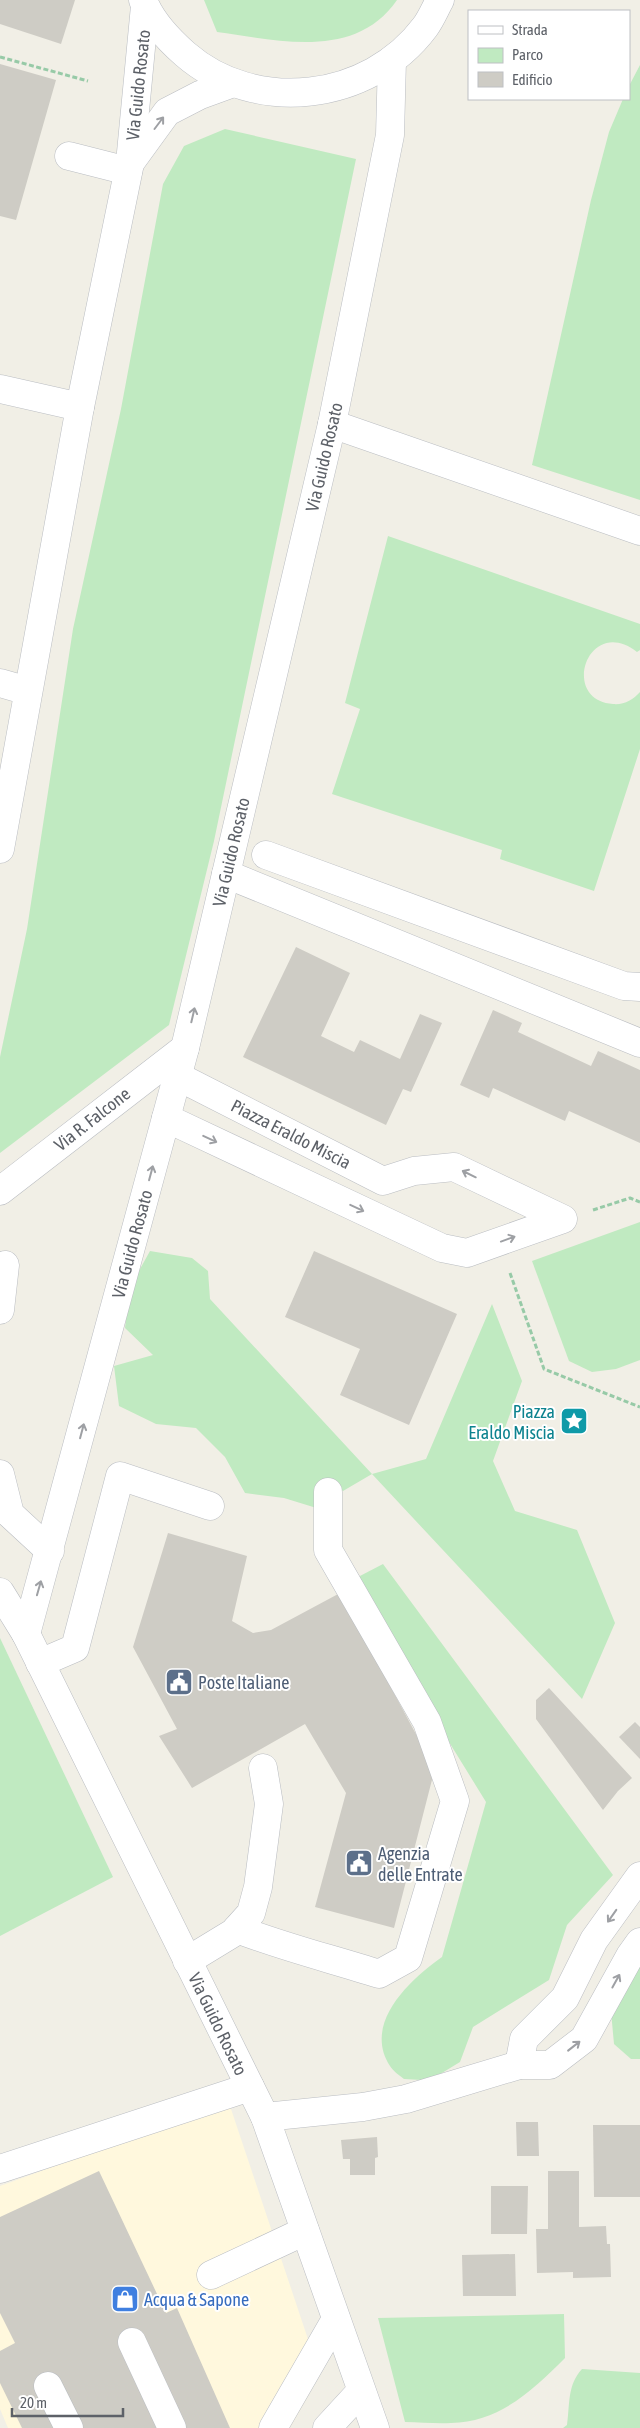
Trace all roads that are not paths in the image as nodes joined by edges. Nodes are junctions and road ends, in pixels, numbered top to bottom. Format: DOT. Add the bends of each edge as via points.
graph roads {
  1 [pos="440,0"];
  2 [pos="144,3"];
  3 [pos="392,60"];
  4 [pos="233,83"];
  5 [pos="69,156"];
  6 [pos="129,167"];
  7 [pos="0,389"];
  8 [pos="80,407"];
  9 [pos="332,424"];
  10 [pos="640,531"];
  11 [pos="0,683"];
  12 [pos="28,691"];
  13 [pos="1,832"];
  14 [pos="266,856"];
  15 [pos="226,874"];
  16 [pos="640,987"];
  17 [pos="640,1043"];
  18 [pos="185,1048"];
  19 [pos="177,1076"];
  20 [pos="166,1118"];
  21 [pos="0,1191"];
  22 [pos="5,1265"];
  23 [pos="0,1310"];
  24 [pos="0,1474"];
  25 [pos="328,1492"];
  26 [pos="210,1506"];
  27 [pos="50,1552"];
  28 [pos="0,1592"];
  29 [pos="26,1634"];
  30 [pos="40,1663"];
  31 [pos="263,1768"];
  32 [pos="640,1876"];
  33 [pos="237,1929"];
  34 [pos="640,1942"];
  35 [pos="187,1961"];
  36 [pos="519,2065"];
  37 [pos="250,2087"];
  38 [pos="265,2117"];
  39 [pos="0,2168"];
  40 [pos="305,2231"];
  41 [pos="211,2275"];
  42 [pos="336,2319"];
  43 [pos="132,2342"];
  44 [pos="48,2386"];
  45 [pos="361,2391"];
  46 [pos="69,2428"];
  47 [pos="172,2428"];
  48 [pos="273,2428"];
  49 [pos="327,2428"];
  50 [pos="374,2428"];
  1 -- 3 [label="street" via="425,27"];
  2 -- 4 [label="street" via="168,39 198,65"];
  2 -- 6 [label="street, Via Guido Rosato"];
  3 -- 4 [label="street" via="356,81 316,92 274,93"];
  3 -- 9 [label="street, Via Guido Rosato" via="390,135"];
  6 -- 4 [label="street, Via Guido Rosato, one-way" via="168,112"];
  5 -- 6 [label="street"];
  6 -- 8 [label="street, Via Guido Rosato"];
  7 -- 8 [label="street"];
  8 -- 12 [label="street, Via Guido Rosato"];
  9 -- 10 [label="street"];
  9 -- 15 [label="street, Via Guido Rosato"];
  11 -- 12 [label="street"];
  12 -- 13 [label="street, Via Guido Rosato"];
  14 -- 16 [label="street" via="624,986"];
  15 -- 17 [label="street"];
  18 -- 15 [label="street, Via Guido Rosato, one-way"];
  18 -- 19 [label="street, Via Guido Rosato"];
  18 -- 21 [label="street, Via R. Falcone"];
  19 -- 20 [label="street, Via Guido Rosato"];
  20 -- 19 [label="street, Piazza Eraldo Miscia, one-way" via="442,1248 467,1253 563,1219 454,1167 414,1171 383,1181"];
  27 -- 20 [label="street, Via Guido Rosato, one-way"];
  22 -- 23 [label="street"];
  24 -- 27 [label="street" via="10,1514"];
  25 -- 33 [label="street" via="328,1550 427,1722 455,1801 408,1958 379,1974"];
  26 -- 30 [label="street" via="120,1476 75,1648"];
  29 -- 27 [label="street, Via Guido Rosato, one-way"];
  28 -- 29 [label="street, Via Guido Rosato"];
  29 -- 30 [label="street, Via Guido Rosato"];
  30 -- 35 [label="street, Via Guido Rosato"];
  31 -- 33 [label="street" via="269,1804 258,1887 251,1913"];
  32 -- 36 [label="street, one-way" via="594,1940 564,1998 524,2039"];
  33 -- 35 [label="street"];
  36 -- 34 [label="street, one-way" via="550,2065 584,2038"];
  35 -- 37 [label="street, Via Guido Rosato"];
  36 -- 38 [label="street" via="406,2099"];
  37 -- 38 [label="street, Via Guido Rosato"];
  37 -- 39 [label="street"];
  38 -- 40 [label="street, Via Guido Rosato"];
  40 -- 41 [label="street"];
  40 -- 42 [label="street, Via Guido Rosato"];
  42 -- 45 [label="street, Via Guido Rosato"];
  42 -- 48 [label="street"];
  43 -- 47 [label="street"];
  44 -- 46 [label="street"];
  45 -- 49 [label="street"];
  45 -- 50 [label="street, Via Guido Rosato"];
}
